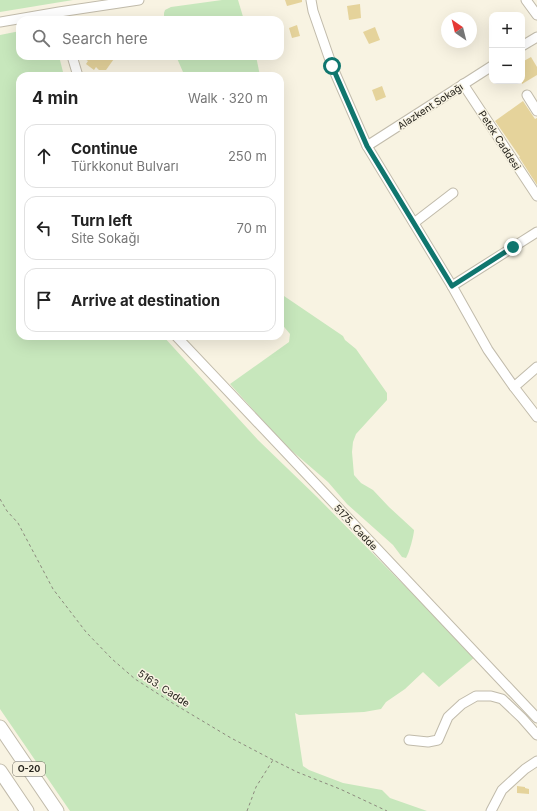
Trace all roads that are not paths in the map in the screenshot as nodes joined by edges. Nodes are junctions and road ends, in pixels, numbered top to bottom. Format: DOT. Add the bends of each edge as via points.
graph roads {
  1 [pos="139,0"];
  2 [pos="311,0"];
  3 [pos="526,0"];
  4 [pos="537,15"];
  5 [pos="60,16"];
  6 [pos="16,20"];
  7 [pos="0,22"];
  8 [pos="537,37"];
  9 [pos="525,44"];
  10 [pos="73,60"];
  11 [pos="489,68"];
  12 [pos="77,72"];
  13 [pos="463,84"];
  14 [pos="527,95"];
  15 [pos="537,111"];
  16 [pos="367,146"];
  17 [pos="453,193"];
  18 [pos="537,196"];
  19 [pos="414,223"];
  20 [pos="537,232"];
  21 [pos="452,286"];
  22 [pos="180,340"];
  23 [pos="537,367"];
  24 [pos="514,387"];
  25 [pos="537,417"];
  26 [pos="537,718"];
  27 [pos="0,727"];
  28 [pos="537,735"];
  29 [pos="409,740"];
  30 [pos="537,761"];
  31 [pos="0,771"];
  32 [pos="27,811"];
  33 [pos="57,811"];
  34 [pos="491,811"];
  1 -- 5 [label="street"];
  2 -- 16 [label="street" via="332,66"];
  3 -- 4 [label="street"];
  6 -- 7 [label="street"];
  8 -- 9 [label="street"];
  10 -- 12 [label="street"];
  11 -- 13 [label="street, Alazkent Sokağı"];
  13 -- 16 [label="street, Alazkent Sokağı"];
  13 -- 18 [label="street, Petek Caddesi"];
  14 -- 15 [label="street"];
  16 -- 19 [label="street"];
  17 -- 19 [label="street"];
  19 -- 21 [label="street"];
  20 -- 21 [label="street"];
  21 -- 24 [label="street" via="488,350"];
  22 -- 26 [label="street, 5175. Cadde"];
  23 -- 24 [label="street"];
  24 -- 25 [label="street"];
  27 -- 33 [label="highway, O-20"];
  28 -- 29 [label="street" via="502,699 476,696 448,717 438,740"];
  30 -- 34 [label="street" via="502,790"];
  31 -- 32 [label="highway, O-20"];
}
